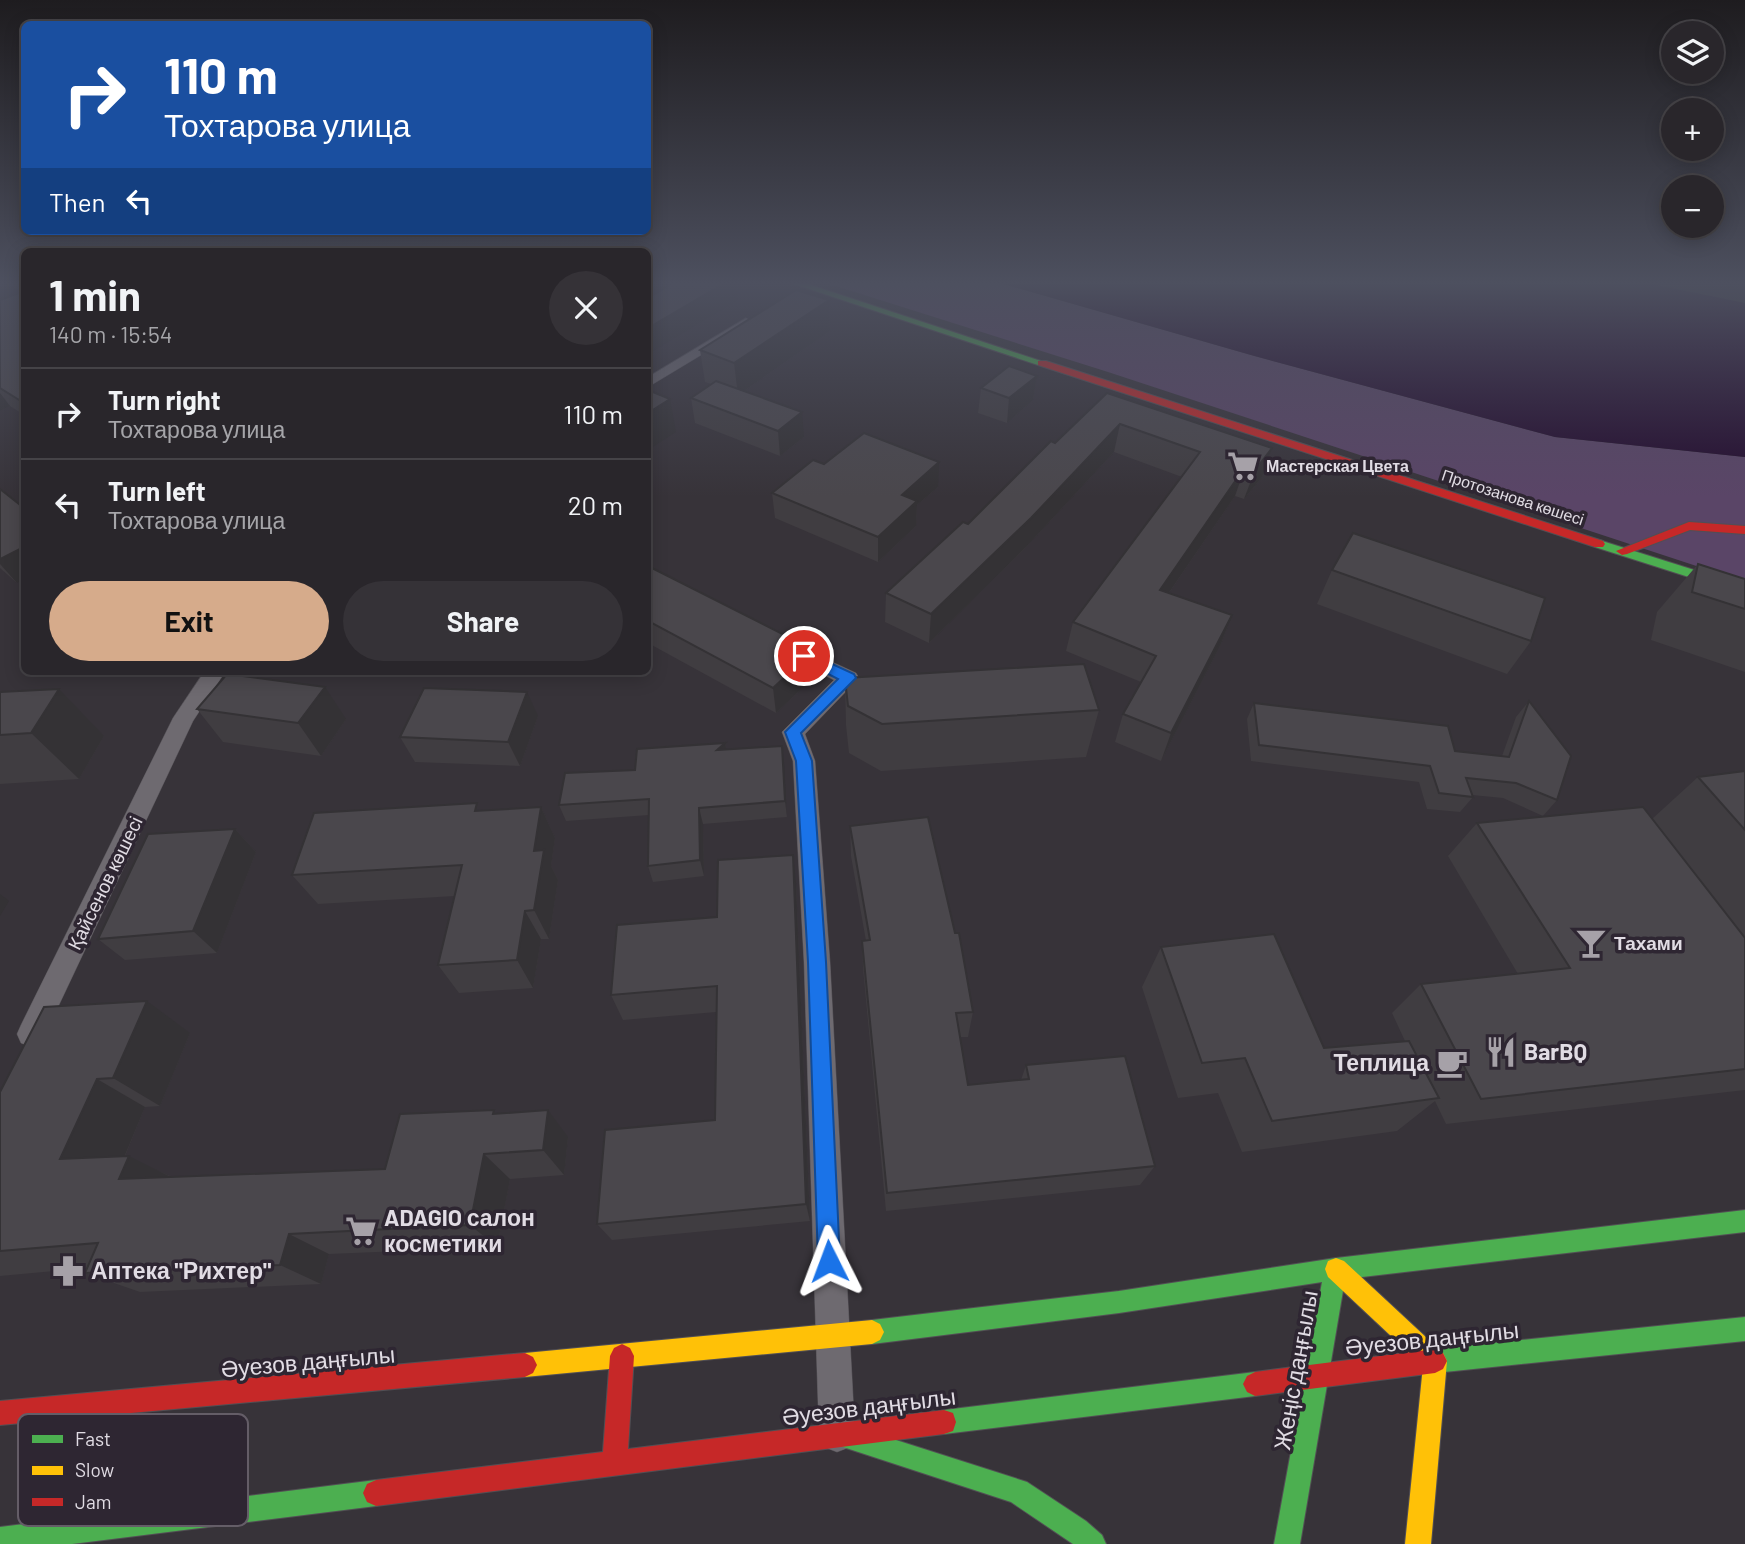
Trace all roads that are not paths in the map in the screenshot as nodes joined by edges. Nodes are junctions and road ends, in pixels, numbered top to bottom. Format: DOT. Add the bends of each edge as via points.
graph roads {
  1 [pos="696,353"];
  2 [pos="1002,353"];
  3 [pos="651,381"];
  4 [pos="1745,530"];
  5 [pos="1622,551"];
  6 [pos="1745,591"];
  7 [pos="766,637"];
  8 [pos="213,675"];
  9 [pos="23,1051"];
  10 [pos="1745,1221"];
  11 [pos="1336,1269"];
  12 [pos="1745,1329"];
  13 [pos="835,1337"];
  14 [pos="622,1356"];
  15 [pos="1435,1361"];
  16 [pos="1319,1375"];
  17 [pos="0,1413"];
  18 [pos="837,1434"];
  19 [pos="615,1463"];
  20 [pos="248,1509"];
  21 [pos="112,1526"];
  22 [pos="0,1540"];
  23 [pos="1093,1544"];
  24 [pos="1287,1544"];
  25 [pos="1418,1544"];
  1 -- 3 [label="street"];
  2 -- 5 [label="main road, Протозанова көшесі"];
  4 -- 5 [label="main road" via="1689,526"];
  5 -- 6 [label="main road, Протозанова көшесі"];
  7 -- 13 [label="street" via="849,678 793,732 804,761"];
  8 -- 9 [label="street, Қайсенов көшесі" via="184,718"];
  10 -- 11 [label="main road, Әуезов даңғылы"];
  11 -- 13 [label="main road, Әуезов даңғылы" via="1119,1302"];
  11 -- 15 [label="main road, Жеңіс даңғылы"];
  11 -- 16 [label="main road, Жеңіс даңғылы"];
  12 -- 15 [label="main road, Әуезов даңғылы"];
  13 -- 14 [label="main road, Әуезов даңғылы"];
  13 -- 18 [label="street"];
  14 -- 17 [label="main road, Әуезов даңғылы"];
  14 -- 19 [label="main road"];
  15 -- 16 [label="main road, Әуезов даңғылы"];
  15 -- 25 [label="main road"];
  16 -- 18 [label="main road, Әуезов даңғылы"];
  16 -- 24 [label="main road, Жеңіс даңғылы"];
  18 -- 19 [label="main road, Әуезов даңғылы"];
  18 -- 23 [label="main road" via="1018,1491"];
  19 -- 20 [label="main road, Әуезов даңғылы"];
  21 -- 22 [label="main road, Әуезов даңғылы"];
}
